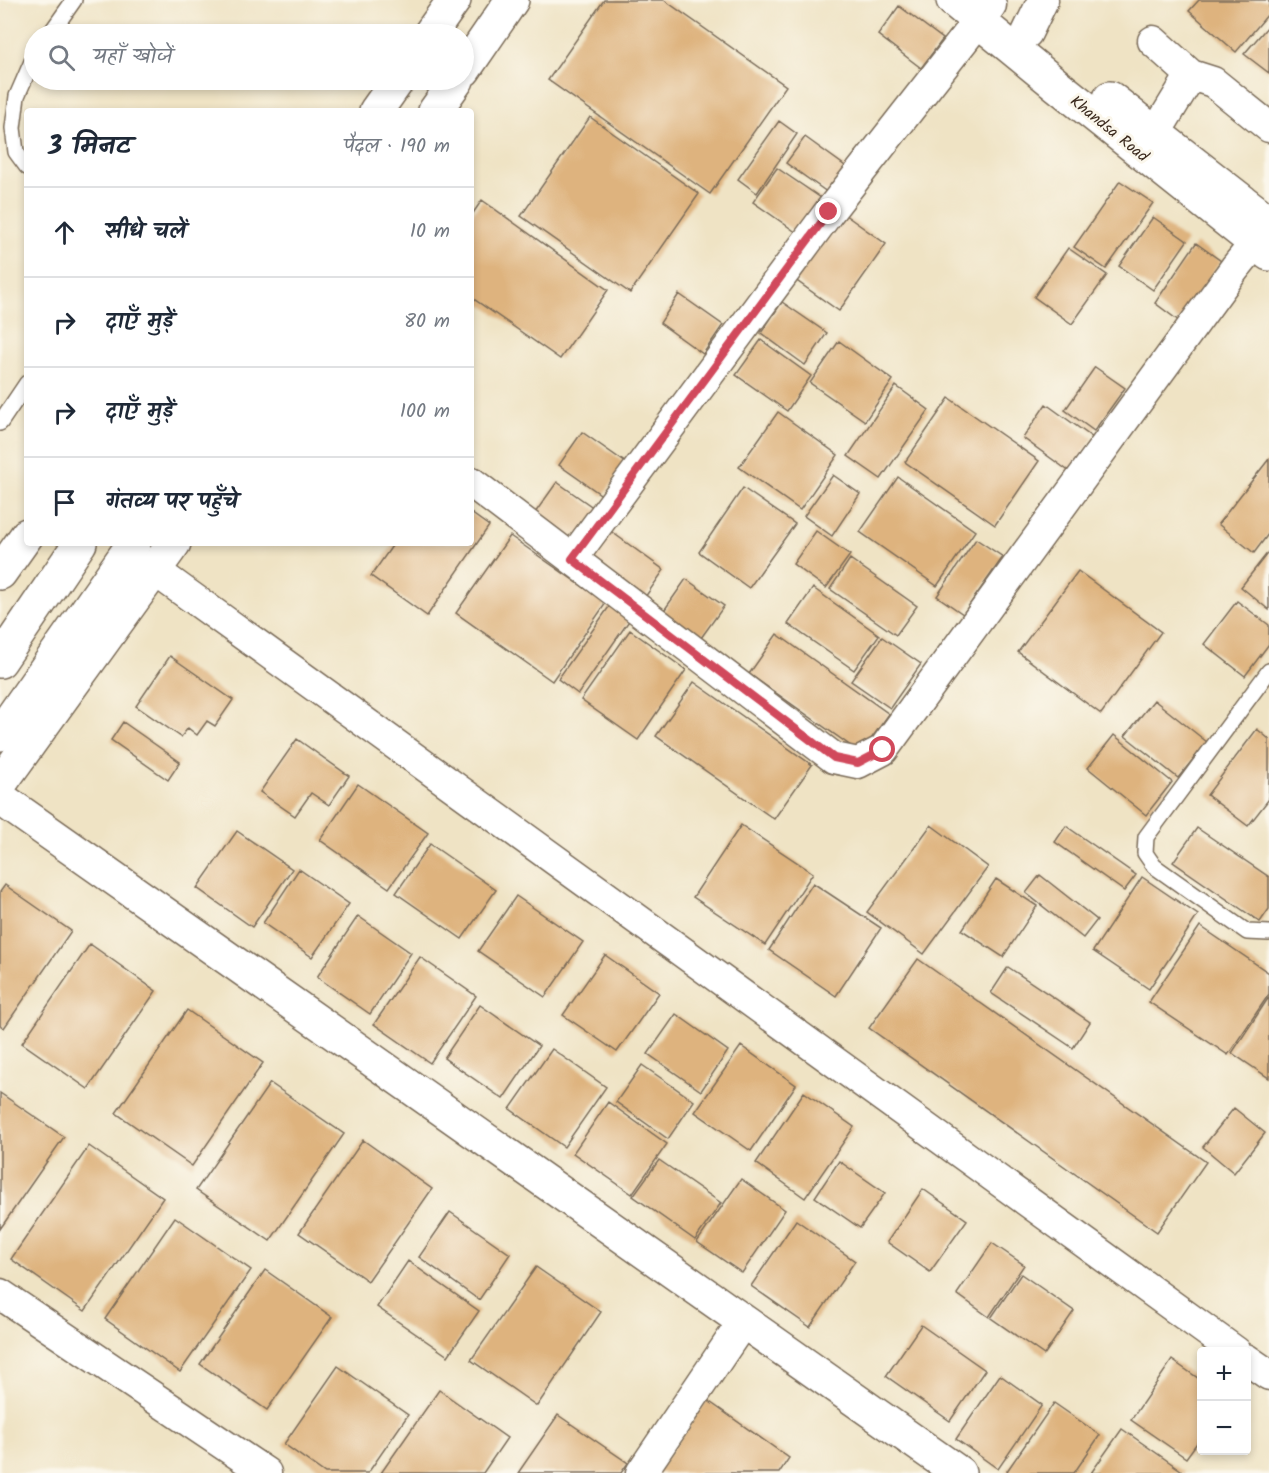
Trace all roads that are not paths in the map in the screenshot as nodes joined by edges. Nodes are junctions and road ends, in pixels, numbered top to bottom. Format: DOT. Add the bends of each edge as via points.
graph roads {
  1 [pos="74,0"];
  2 [pos="454,0"];
  3 [pos="512,0"];
  4 [pos="953,0"];
  5 [pos="1043,0"];
  6 [pos="985,9"];
  7 [pos="57,24"];
  8 [pos="437,24"];
  9 [pos="1027,33"];
  10 [pos="1153,41"];
  11 [pos="474,55"];
  12 [pos="1191,75"];
  13 [pos="24,80"];
  14 [pos="391,90"];
  15 [pos="450,90"];
  16 [pos="378,108"];
  17 [pos="437,108"];
  18 [pos="1269,128"];
  19 [pos="1155,134"];
  20 [pos="24,163"];
  21 [pos="1266,236"];
  22 [pos="24,387"];
  23 [pos="0,423"];
  24 [pos="474,484"];
  25 [pos="24,539"];
  26 [pos="78,546"];
  27 [pos="132,546"];
  28 [pos="172,546"];
  29 [pos="572,559"];
  30 [pos="154,570"];
  31 [pos="0,573"];
  32 [pos="0,661"];
  33 [pos="1269,671"];
  34 [pos="0,734"];
  35 [pos="0,784"];
  36 [pos="0,798"];
  37 [pos="1269,933"];
  38 [pos="0,1294"];
  39 [pos="743,1322"];
  40 [pos="1229,1347"];
  41 [pos="1251,1362"];
  42 [pos="1269,1375"];
  43 [pos="266,1473"];
  44 [pos="641,1473"];
  45 [pos="958,1473"];
  1 -- 7 [label="lane"];
  2 -- 8 [label="main road"];
  3 -- 11 [label="main road"];
  4 -- 6 [label="main road, Khandsa Road"];
  5 -- 9 [label="street"];
  6 -- 9 [label="main road, Khandsa Road"];
  6 -- 21 [label="main road, Khandsa Road" via="1058,86"];
  6 -- 29 [label="street"];
  9 -- 19 [label="main road, Khandsa Road"];
  10 -- 12 [label="street"];
  12 -- 18 [label="street" via="1213,82"];
  12 -- 19 [label="street"];
  13 -- 20 [label="lane" via="17,96 13,128 16,152"];
  14 -- 16 [label="main road"];
  15 -- 17 [label="main road"];
  19 -- 21 [label="main road, Khandsa Road"];
  21 -- 29 [label="street" via="1228,277 883,750 858,763 834,758"];
  22 -- 23 [label="lane"];
  24 -- 29 [label="street"];
  25 -- 31 [label="main road"];
  26 -- 32 [label="main road"];
  27 -- 34 [label="main road"];
  28 -- 30 [label="main road"];
  30 -- 35 [label="main road"];
  30 -- 40 [label="street"];
  33 -- 37 [label="lane" via="1146,837 1145,853 1154,866 1247,933"];
  36 -- 39 [label="main road"];
  38 -- 43 [label="street"];
  39 -- 44 [label="street"];
  39 -- 45 [label="main road"];
  41 -- 42 [label="street"];
}
